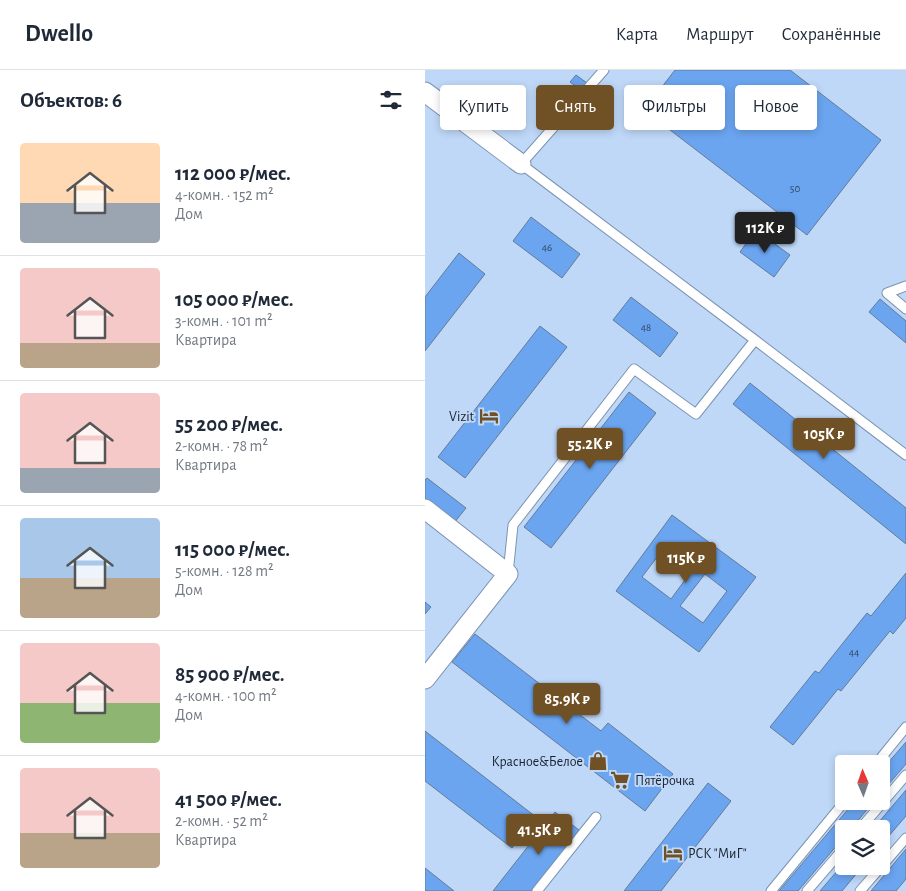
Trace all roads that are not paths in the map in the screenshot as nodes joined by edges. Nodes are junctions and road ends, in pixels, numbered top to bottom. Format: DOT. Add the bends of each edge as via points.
graph roads {
  1 [pos="604,70"];
  2 [pos="425,92"];
  3 [pos="521,164"];
  4 [pos="906,286"];
  5 [pos="906,310"];
  6 [pos="755,340"];
  7 [pos="906,455"];
  8 [pos="425,509"];
  9 [pos="508,574"];
  10 [pos="425,679"];
  11 [pos="906,727"];
  12 [pos="883,755"];
  13 [pos="906,775"];
  14 [pos="838,810"];
  15 [pos="596,817"];
  16 [pos="868,820"];
  17 [pos="906,838"];
  18 [pos="835,858"];
  19 [pos="537,891"];
  20 [pos="771,891"];
  21 [pos="807,891"];
  22 [pos="861,891"];
  1 -- 3 [label="lane"];
  2 -- 3 [label="street"];
  3 -- 6 [label="lane"];
  4 -- 5 [label="lane" via="887,293"];
  6 -- 7 [label="lane"];
  6 -- 9 [label="lane" via="696,414 634,369 513,525"];
  8 -- 9 [label="street"];
  9 -- 10 [label="street"];
  11 -- 12 [label="lane"];
  13 -- 16 [label="lane"];
  14 -- 20 [label="lane"];
  15 -- 19 [label="lane"];
  17 -- 22 [label="lane"];
  18 -- 21 [label="lane"];
}
